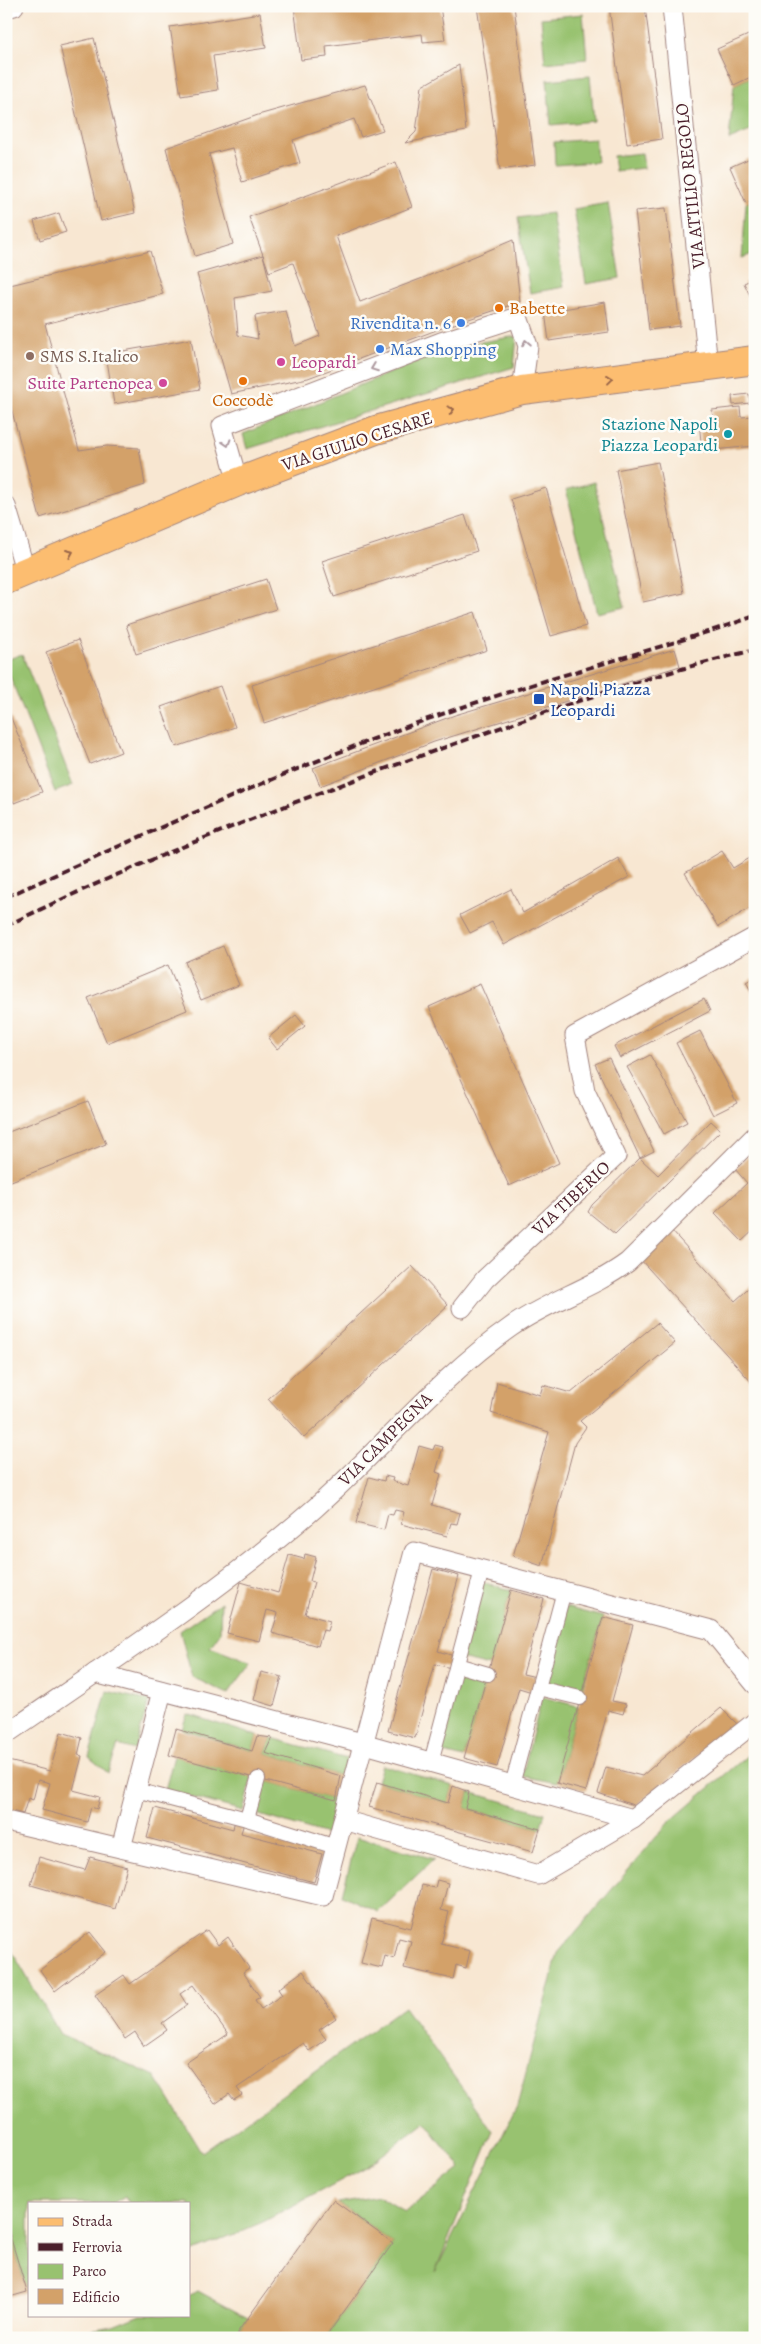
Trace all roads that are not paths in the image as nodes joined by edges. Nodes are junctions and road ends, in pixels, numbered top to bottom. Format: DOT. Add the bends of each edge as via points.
graph roads {
  1 [pos="14,6"];
  2 [pos="672,6"];
  3 [pos="6,8"];
  4 [pos="755,360"];
  5 [pos="708,366"];
  6 [pos="522,390"];
  7 [pos="238,482"];
  8 [pos="6,506"];
  9 [pos="16,577"];
  10 [pos="755,937"];
  11 [pos="755,1136"];
  12 [pos="462,1308"];
  13 [pos="482,1570"];
  14 [pos="564,1591"];
  15 [pos="456,1664"];
  16 [pos="95,1673"];
  17 [pos="488,1674"];
  18 [pos="755,1684"];
  19 [pos="538,1688"];
  20 [pos="162,1690"];
  21 [pos="580,1698"];
  22 [pos="755,1722"];
  23 [pos="6,1734"];
  24 [pos="362,1743"];
  25 [pos="430,1762"];
  26 [pos="258,1779"];
  27 [pos="512,1785"];
  28 [pos="136,1790"];
  29 [pos="247,1819"];
  30 [pos="633,1819"];
  31 [pos="343,1820"];
  32 [pos="6,1821"];
  33 [pos="336,1847"];
  34 [pos="121,1848"];
  1 -- 3 [label="street"];
  2 -- 5 [label="street, VIA ATTILIO REGOLO"];
  4 -- 5 [label="main road, VIA GIULIO CESARE"];
  6 -- 5 [label="main road, VIA GIULIO CESARE, one-way"];
  7 -- 6 [label="main road, VIA GIULIO CESARE, one-way" via="376,430"];
  6 -- 7 [label="street, one-way" via="528,346 518,317 441,342 222,426"];
  9 -- 7 [label="main road, VIA GIULIO CESARE, one-way"];
  8 -- 9 [label="street"];
  10 -- 12 [label="street, VIA TIBERIO" via="575,1036 585,1091 616,1156 485,1279"];
  11 -- 16 [label="street, VIA CAMPEGNA" via="628,1262 612,1274 512,1326 444,1380 314,1509 203,1598"];
  13 -- 14 [label="street"];
  13 -- 15 [label="street"];
  13 -- 24 [label="street" via="414,1552"];
  14 -- 18 [label="street" via="711,1630"];
  14 -- 19 [label="street"];
  15 -- 17 [label="street"];
  15 -- 25 [label="street"];
  16 -- 20 [label="street"];
  16 -- 23 [label="street, VIA CAMPEGNA"];
  19 -- 21 [label="street"];
  19 -- 27 [label="street"];
  20 -- 24 [label="street"];
  20 -- 28 [label="street"];
  22 -- 30 [label="street"];
  24 -- 25 [label="street"];
  24 -- 31 [label="street"];
  25 -- 27 [label="street"];
  26 -- 29 [label="street"];
  27 -- 30 [label="street"];
  28 -- 29 [label="street"];
  28 -- 34 [label="street"];
  29 -- 33 [label="street"];
  30 -- 31 [label="street" via="538,1875"];
  31 -- 33 [label="street"];
  32 -- 34 [label="street"];
  33 -- 34 [label="street" via="323,1896"];
}
